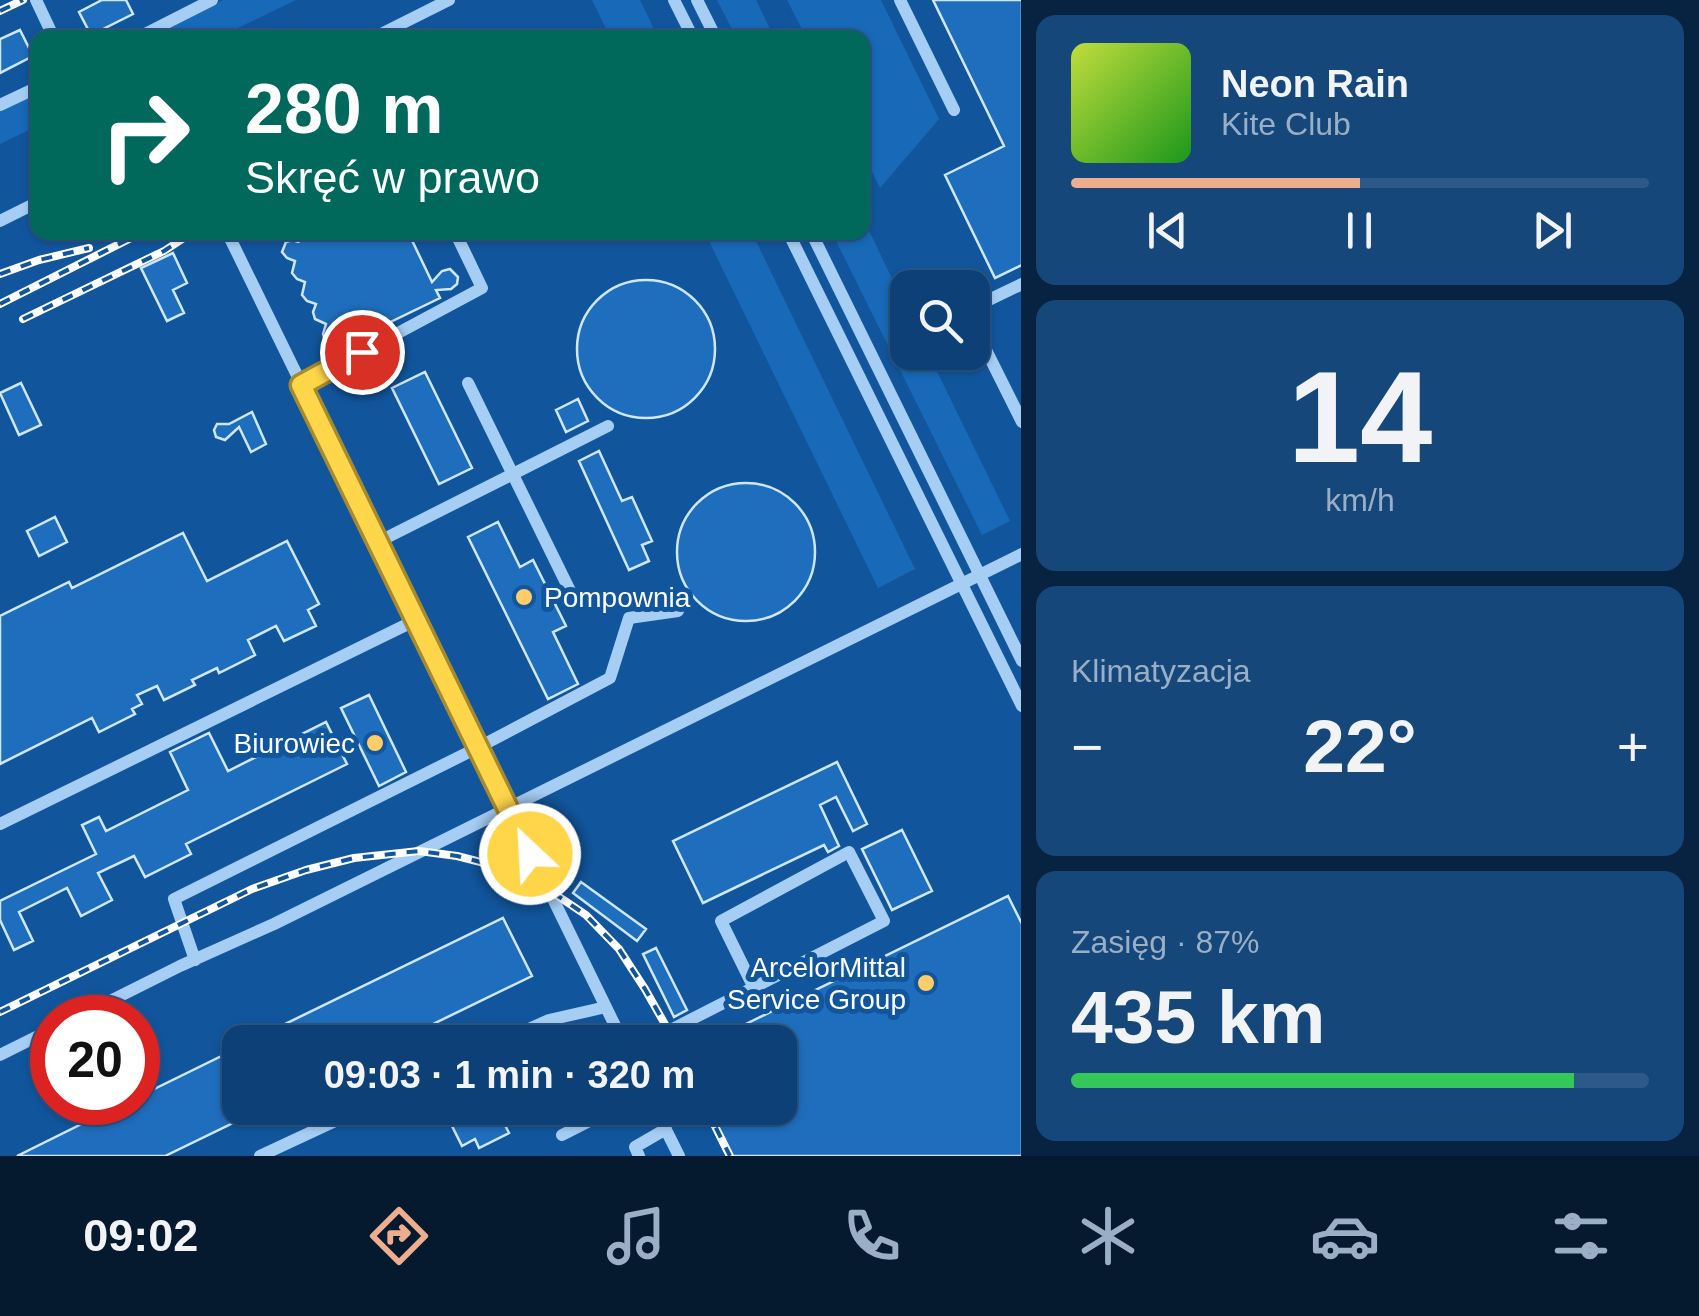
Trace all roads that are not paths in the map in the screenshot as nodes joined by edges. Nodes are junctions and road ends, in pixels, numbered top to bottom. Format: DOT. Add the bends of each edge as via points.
graph roads {
  1 [pos="36,0"];
  2 [pos="212,0"];
  3 [pos="449,0"];
  4 [pos="674,0"];
  5 [pos="697,0"];
  6 [pos="900,0"];
  7 [pos="50,30"];
  8 [pos="153,30"];
  9 [pos="389,30"];
  10 [pos="688,30"];
  11 [pos="712,30"];
  12 [pos="30,90"];
  13 [pos="0,105"];
  14 [pos="954,110"];
  15 [pos="30,206"];
  16 [pos="0,221"];
  17 [pos="231,240"];
  18 [pos="459,240"];
  19 [pos="792,240"];
  20 [pos="815,240"];
  21 [pos="1021,284"];
  22 [pos="990,299"];
  23 [pos="990,352"];
  24 [pos="468,383"];
  25 [pos="301,385"];
  26 [pos="1016,395"];
  27 [pos="608,426"];
  28 [pos="513,474"];
  29 [pos="378,542"];
  30 [pos="1021,554"];
  31 [pos="980,575"];
  32 [pos="962,584"];
  33 [pos="574,599"];
  34 [pos="678,611"];
  35 [pos="416,620"];
  36 [pos="1021,658"];
  37 [pos="1021,704"];
  38 [pos="478,747"];
  39 [pos="508,807"];
  40 [pos="0,824"];
  41 [pos="195,960"];
  42 [pos="754,988"];
  43 [pos="123,995"];
  44 [pos="606,1008"];
  45 [pos="537,1025"];
  46 [pos="614,1025"];
  47 [pos="681,1025"];
  48 [pos="30,1040"];
  49 [pos="0,1055"];
  50 [pos="327,1125"];
  51 [pos="583,1125"];
  52 [pos="664,1125"];
  53 [pos="666,1129"];
  54 [pos="562,1136"];
  55 [pos="260,1156"];
  56 [pos="639,1156"];
  57 [pos="679,1156"];
  1 -- 7 [label="lane"];
  2 -- 8 [label="lane"];
  3 -- 9 [label="lane"];
  4 -- 10 [label="lane"];
  5 -- 11 [label="lane"];
  6 -- 14 [label="lane"];
  12 -- 13 [label="lane"];
  15 -- 16 [label="lane"];
  17 -- 25 [label="lane"];
  18 -- 25 [label="lane" via="482,288"];
  19 -- 32 [label="lane"];
  20 -- 31 [label="lane"];
  21 -- 22 [label="lane"];
  23 -- 26 [label="lane"];
  24 -- 28 [label="lane"];
  25 -- 29 [label="lane"];
  27 -- 28 [label="lane"];
  28 -- 29 [label="lane"];
  28 -- 33 [label="lane"];
  29 -- 35 [label="lane"];
  30 -- 31 [label="lane"];
  31 -- 32 [label="lane"];
  31 -- 36 [label="lane"];
  32 -- 37 [label="lane"];
  32 -- 39 [label="lane"];
  34 -- 38 [label="lane" via="629,618 610,678"];
  35 -- 38 [label="lane"];
  35 -- 40 [label="lane"];
  38 -- 39 [label="lane"];
  38 -- 41 [label="lane" via="174,900"];
  39 -- 41 [label="lane"];
  39 -- 44 [label="lane"];
  41 -- 43 [label="lane"];
  42 -- 42 [label="lane" via="884,921 849,852 722,921"];
  42 -- 47 [label="lane"];
  44 -- 45 [label="lane"];
  44 -- 46 [label="lane"];
  48 -- 49 [label="lane"];
  50 -- 55 [label="lane"];
  51 -- 54 [label="lane"];
  52 -- 53 [label="lane"];
  53 -- 56 [label="lane" via="635,1146"];
  53 -- 57 [label="lane"];
}
